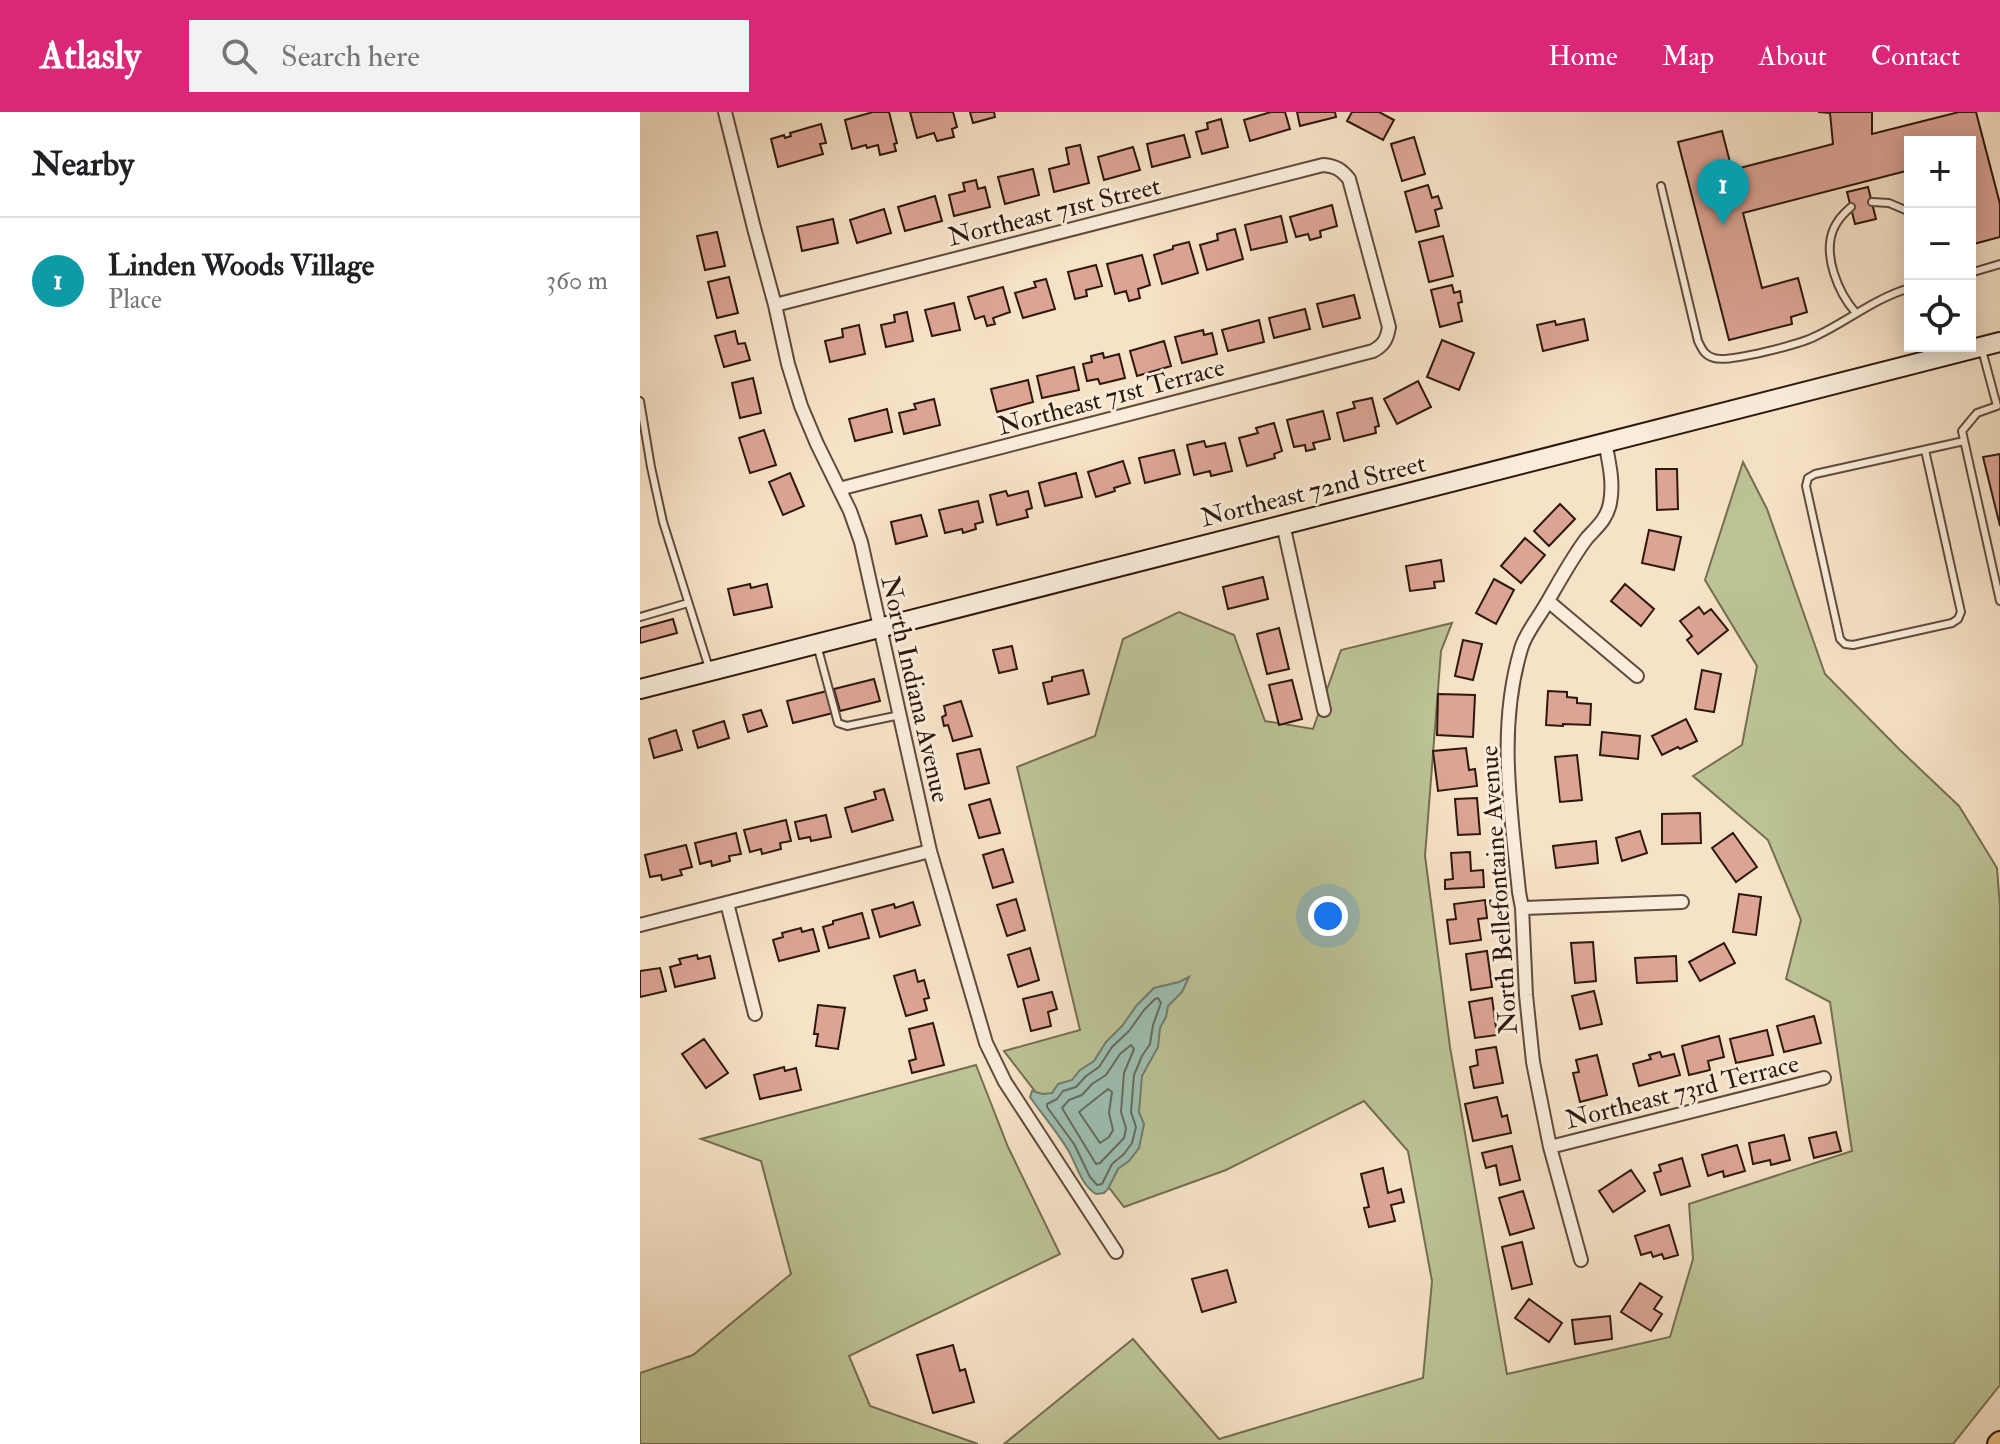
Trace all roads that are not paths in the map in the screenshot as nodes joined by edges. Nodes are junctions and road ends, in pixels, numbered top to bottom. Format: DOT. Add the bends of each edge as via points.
graph roads {
  1 [pos="725,112"];
  2 [pos="1661,186"];
  3 [pos="1872,202"];
  4 [pos="1851,207"];
  5 [pos="1904,209"];
  6 [pos="2000,264"];
  7 [pos="1976,271"];
  8 [pos="1904,290"];
  9 [pos="775,305"];
  10 [pos="1856,313"];
  11 [pos="1387,338"];
  12 [pos="2000,342"];
  13 [pos="1976,347"];
  14 [pos="1953,352"];
  15 [pos="1967,352"];
  16 [pos="640,401"];
  17 [pos="1998,406"];
  18 [pos="1964,441"];
  19 [pos="1605,442"];
  20 [pos="1925,450"];
  21 [pos="839,489"];
  22 [pos="1283,524"];
  23 [pos="1548,601"];
  24 [pos="2000,601"];
  25 [pos="688,603"];
  26 [pos="640,617"];
  27 [pos="880,627"];
  28 [pos="817,644"];
  29 [pos="710,671"];
  30 [pos="1637,676"];
  31 [pos="640,689"];
  32 [pos="1324,710"];
  33 [pos="900,715"];
  34 [pos="930,851"];
  35 [pos="1682,902"];
  36 [pos="727,903"];
  37 [pos="1522,908"];
  38 [pos="640,925"];
  39 [pos="755,1014"];
  40 [pos="1824,1078"];
  41 [pos="1550,1147"];
  42 [pos="1116,1252"];
  43 [pos="1581,1260"];
  1 -- 9 [label="street, North Indiana Avenue"];
  2 -- 10 [label="lane" via="1703,352 1715,359 1748,355 1813,338"];
  3 -- 5 [label="lane"];
  4 -- 10 [label="lane" via="1835,225 1831,247 1837,285"];
  6 -- 7 [label="lane"];
  8 -- 10 [label="lane"];
  9 -- 11 [label="street, Northeast 71st Street" via="1323,165 1349,179 1389,327"];
  9 -- 21 [label="street, North Indiana Avenue" via="801,406"];
  11 -- 21 [label="street, Northeast 71st Terrace" via="1373,351"];
  12 -- 13 [label="main road, Northeast 72nd Street"];
  14 -- 19 [label="main road, Northeast 72nd Street"];
  15 -- 17 [label="lane"];
  16 -- 25 [label="lane" via="663,522"];
  17 -- 18 [label="lane" via="1977,413 1962,431"];
  18 -- 20 [label="lane"];
  18 -- 24 [label="lane"];
  19 -- 22 [label="main road, Northeast 72nd Street"];
  19 -- 23 [label="street, North Bellefontaine Avenue" via="1611,481 1607,514"];
  20 -- 20 [label="lane" via="1808,478 1845,644 1952,623 1961,612"];
  21 -- 27 [label="street, North Indiana Avenue" via="861,542"];
  22 -- 27 [label="main road, Northeast 72nd Street"];
  22 -- 32 [label="street"];
  23 -- 30 [label="street"];
  23 -- 37 [label="street, North Bellefontaine Avenue" via="1522,644 1508,713 1506,767"];
  25 -- 26 [label="lane"];
  25 -- 29 [label="lane"];
  27 -- 28 [label="main road, Northeast 72nd Street"];
  27 -- 33 [label="street, North Indiana Avenue"];
  28 -- 29 [label="main road, Northeast 72nd Street"];
  28 -- 33 [label="lane" via="838,723 847,726"];
  29 -- 31 [label="main road, Northeast 72nd Street"];
  33 -- 34 [label="street, North Indiana Avenue"];
  34 -- 36 [label="street"];
  34 -- 42 [label="street, North Indiana Avenue" via="986,1043 1005,1082"];
  35 -- 37 [label="street"];
  36 -- 38 [label="street"];
  36 -- 39 [label="street"];
  37 -- 41 [label="street, North Bellefontaine Avenue" via="1533,1062"];
  40 -- 41 [label="street, Northeast 73rd Terrace"];
  41 -- 43 [label="street, North Bellefontaine Avenue"];
}
